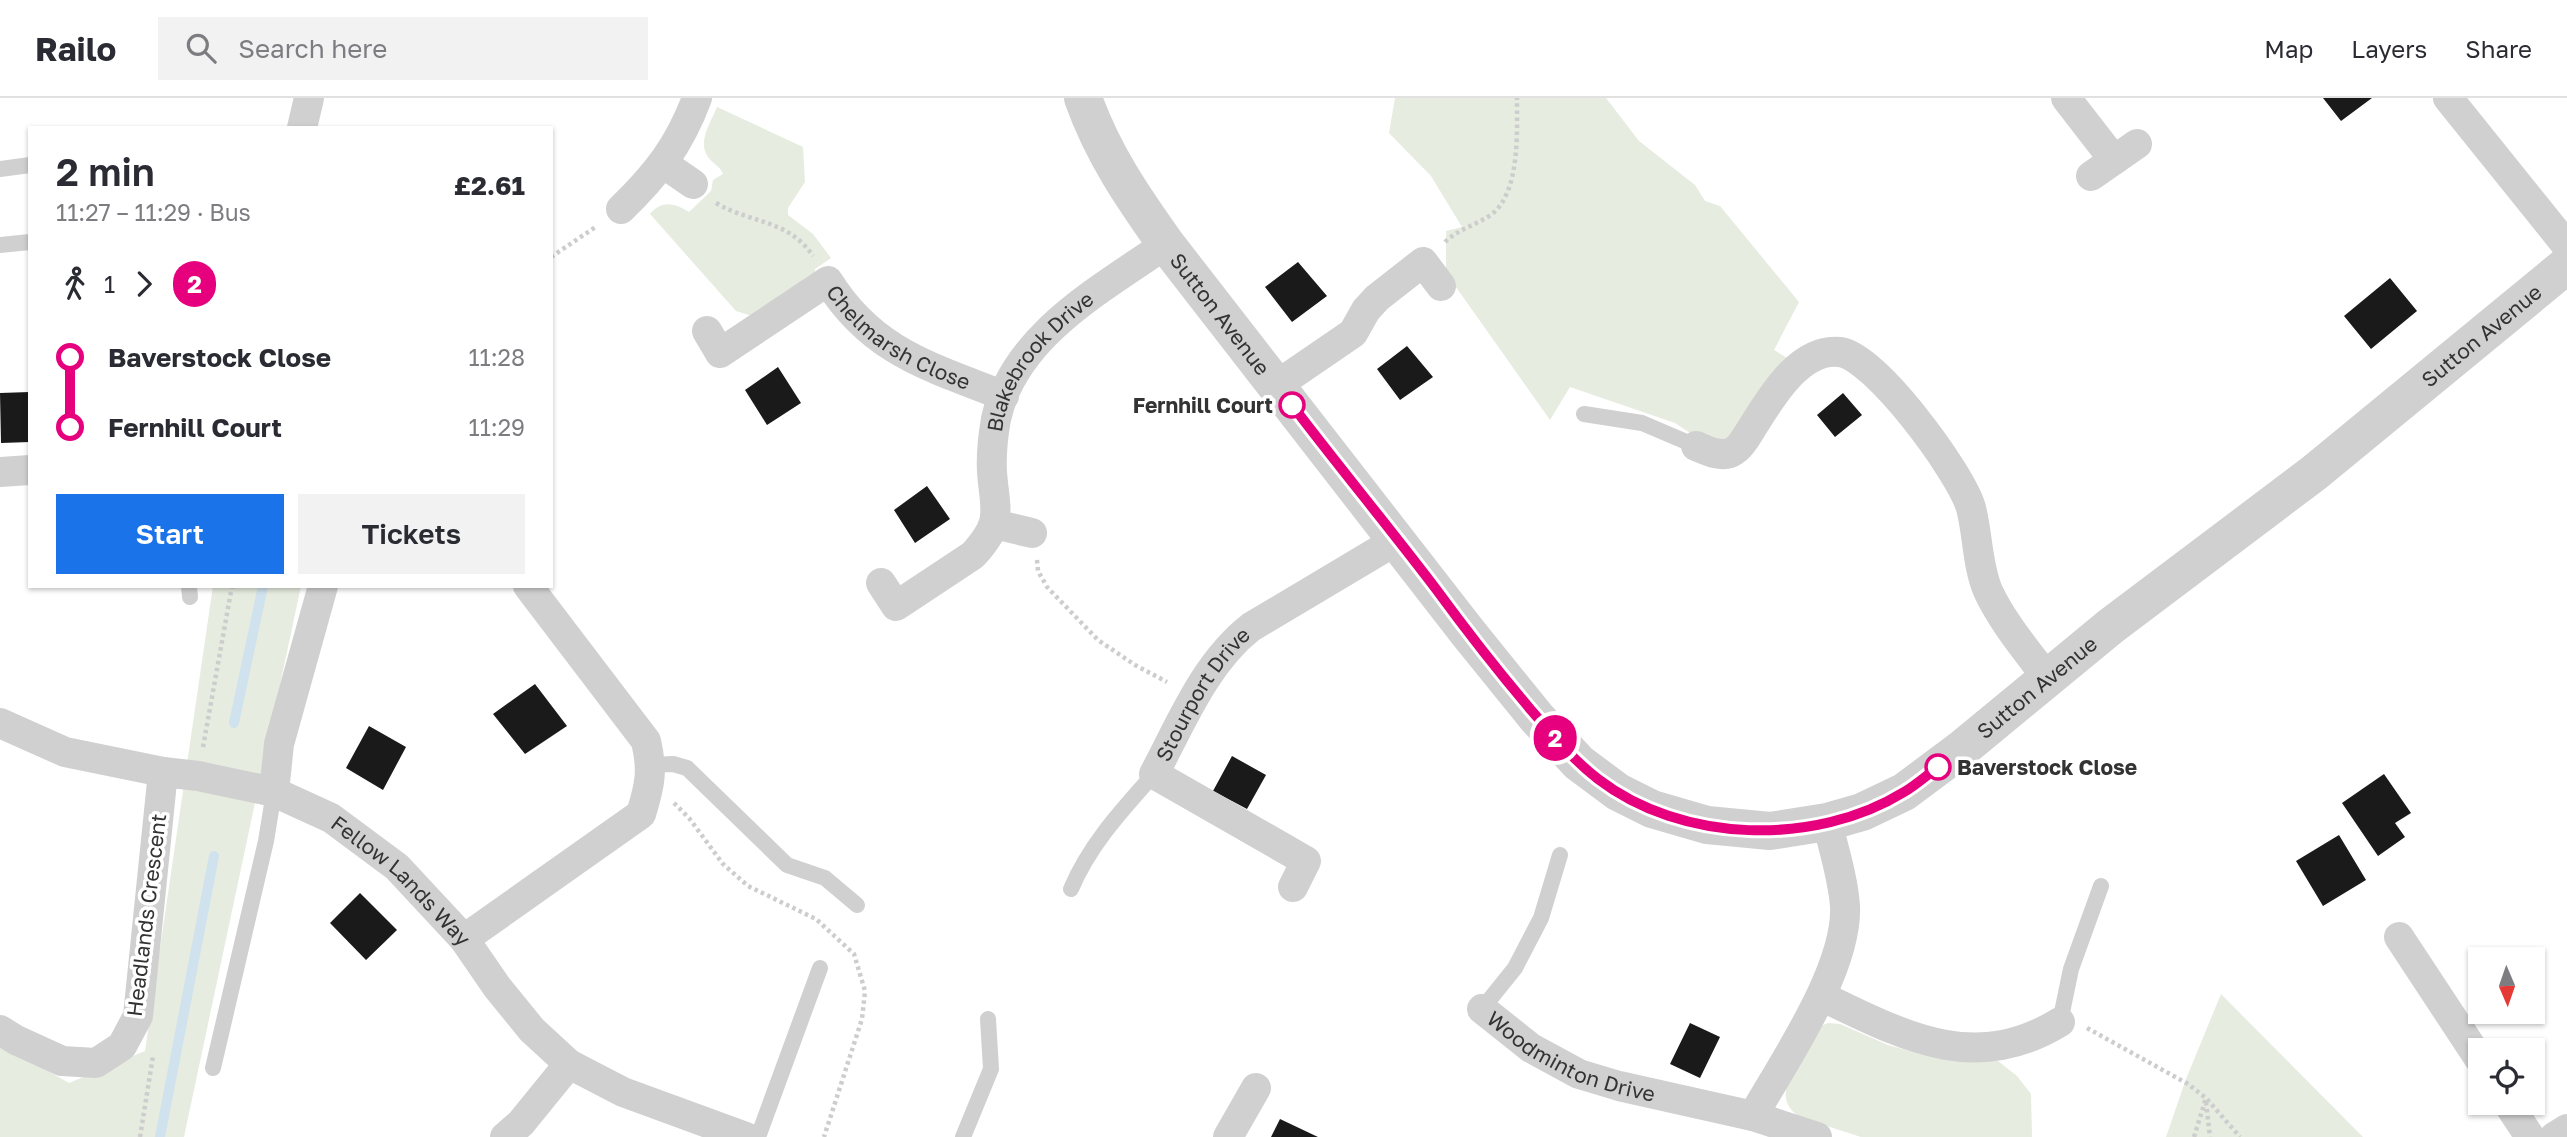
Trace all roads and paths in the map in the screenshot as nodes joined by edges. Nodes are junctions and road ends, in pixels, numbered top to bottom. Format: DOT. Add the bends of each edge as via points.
graph roads {
  1 [pos="309,98"];
  2 [pos="697,98"];
  3 [pos="1083,98"];
  4 [pos="1517,98"];
  5 [pos="2066,98"];
  6 [pos="2448,98"];
  7 [pos="302,126"];
  8 [pos="2114,160"];
  9 [pos="664,164"];
  10 [pos="28,165"];
  11 [pos="0,169"];
  12 [pos="693,184"];
  13 [pos="621,209"];
  14 [pos="28,242"];
  15 [pos="1166,244"];
  16 [pos="0,245"];
  17 [pos="2567,246"];
  18 [pos="553,256"];
  19 [pos="1423,262"];
  20 [pos="2567,265"];
  21 [pos="828,281"];
  22 [pos="1441,286"];
  23 [pos="707,331"];
  24 [pos="1277,385"];
  25 [pos="1004,396"];
  26 [pos="1584,414"];
  27 [pos="1696,446"];
  28 [pos="28,470"];
  29 [pos="0,472"];
  30 [pos="994,524"];
  31 [pos="1032,533"];
  32 [pos="1397,540"];
  33 [pos="881,583"];
  34 [pos="233,588"];
  35 [pos="322,588"];
  36 [pos="530,588"];
  37 [pos="2048,679"];
  38 [pos="1195,699"];
  39 [pos="0,723"];
  40 [pos="163,772"];
  41 [pos="1154,774"];
  42 [pos="198,776"];
  43 [pos="650,777"];
  44 [pos="274,792"];
  45 [pos="1827,822"];
  46 [pos="1560,855"];
  47 [pos="2101,886"];
  48 [pos="1293,887"];
  49 [pos="1071,888"];
  50 [pos="857,905"];
  51 [pos="2399,937"];
  52 [pos="464,939"];
  53 [pos="820,968"];
  54 [pos="1821,996"];
  55 [pos="1482,1009"];
  56 [pos="2061,1018"];
  57 [pos="988,1019"];
  58 [pos="0,1030"];
  59 [pos="2468,1042"];
  60 [pos="569,1064"];
  61 [pos="213,1068"];
  62 [pos="1256,1088"];
  63 [pos="2206,1098"];
  64 [pos="2516,1115"];
  65 [pos="1753,1116"];
  66 [pos="2567,1129"];
  67 [pos="505,1137"];
  68 [pos="746,1137"];
  69 [pos="758,1137"];
  70 [pos="824,1137"];
  71 [pos="963,1137"];
  72 [pos="1228,1137"];
  73 [pos="1817,1137"];
  74 [pos="2194,1137"];
  75 [pos="2210,1137"];
  76 [pos="2240,1137"];
  77 [pos="2530,1137"];
  78 [pos="2554,1137"];
  1 -- 7 [label="street"];
  2 -- 9 [label="street"];
  3 -- 15 [label="street, Sutton Avenue" via="1103,149"];
  4 -- 19 [label="path" via="1508,195 1491,215 1452,235"];
  5 -- 8 [label="street"];
  6 -- 17 [label="street"];
  9 -- 12 [label="street"];
  9 -- 13 [label="street"];
  10 -- 11 [label="lane"];
  12 -- 21 [label="path" via="729,211 792,233"];
  13 -- 18 [label="path"];
  14 -- 16 [label="lane"];
  15 -- 24 [label="street, Sutton Avenue"];
  15 -- 25 [label="street, Blakebrook Drive" via="1052,329 1025,356"];
  19 -- 22 [label="street"];
  19 -- 24 [label="street" via="1377,298 1353,333"];
  20 -- 37 [label="street, Sutton Avenue" via="2325,465"];
  21 -- 23 [label="street, Chelmarsh Close" via="720,353"];
  21 -- 25 [label="street, Chelmarsh Close" via="842,303 884,343 925,365"];
  24 -- 32 [label="street, Sutton Avenue"];
  25 -- 30 [label="street, Blakebrook Drive" via="992,452"];
  26 -- 27 [label="lane" via="1642,423"];
  27 -- 37 [label="street" via="1719,454 1732,452 1788,377 1808,360 1827,352 1858,359 1877,374 1959,481 1971,508 1987,587"];
  28 -- 29 [label="street"];
  30 -- 31 [label="street"];
  30 -- 33 [label="street" via="973,555 895,606"];
  31 -- 38 [label="path" via="1038,571 1054,594 1112,650"];
  32 -- 38 [label="street, Stourport Drive" via="1235,639"];
  32 -- 45 [label="street, Sutton Avenue" via="1529,708 1599,779 1652,809 1706,825 1770,831"];
  34 -- 42 [label="path"];
  35 -- 44 [label="street" via="279,744"];
  36 -- 43 [label="street" via="646,741"];
  37 -- 45 [label="street, Sutton Avenue" via="1904,792"];
  38 -- 41 [label="street, Stourport Drive"];
  39 -- 40 [label="street, Fellow Lands Way" via="65,752"];
  40 -- 42 [label="street, Fellow Lands Way"];
  40 -- 58 [label="street, Headlands Crescent" via="138,1016 122,1046 96,1063 62,1061"];
  41 -- 48 [label="street, Stourport Drive" via="1306,861"];
  41 -- 49 [label="lane" via="1105,830"];
  42 -- 44 [label="street, Fellow Lands Way"];
  43 -- 50 [label="lane" via="673,764 687,768 788,865 825,878"];
  43 -- 52 [label="street" via="641,814"];
  43 -- 70 [label="path" via="689,818 723,864 748,886 816,919 854,954 864,991 862,1018"];
  44 -- 52 [label="street, Fellow Lands Way" via="331,818 397,867"];
  44 -- 61 [label="lane"];
  45 -- 54 [label="street" via="1845,908 1838,954"];
  46 -- 55 [label="lane, Woodminton Drive" via="1536,928 1516,968"];
  47 -- 56 [label="lane" via="2071,969"];
  51 -- 59 [label="street"];
  52 -- 60 [label="street, Fellow Lands Way" via="532,1030"];
  53 -- 69 [label="lane"];
  54 -- 56 [label="street" via="1896,1032 1968,1048 2014,1043 2038,1035"];
  54 -- 65 [label="street"];
  55 -- 65 [label="street, Woodminton Drive" via="1531,1048 1579,1074"];
  56 -- 63 [label="path" via="2188,1084"];
  57 -- 71 [label="lane" via="991,1069"];
  60 -- 67 [label="street"];
  60 -- 68 [label="street, Fellow Lands Way" via="623,1092"];
  62 -- 72 [label="street"];
  63 -- 74 [label="path"];
  63 -- 75 [label="path"];
  63 -- 76 [label="path"];
  64 -- 77 [label="street"];
  65 -- 73 [label="street, Woodminton Drive"];
  66 -- 78 [label="street"];
}
